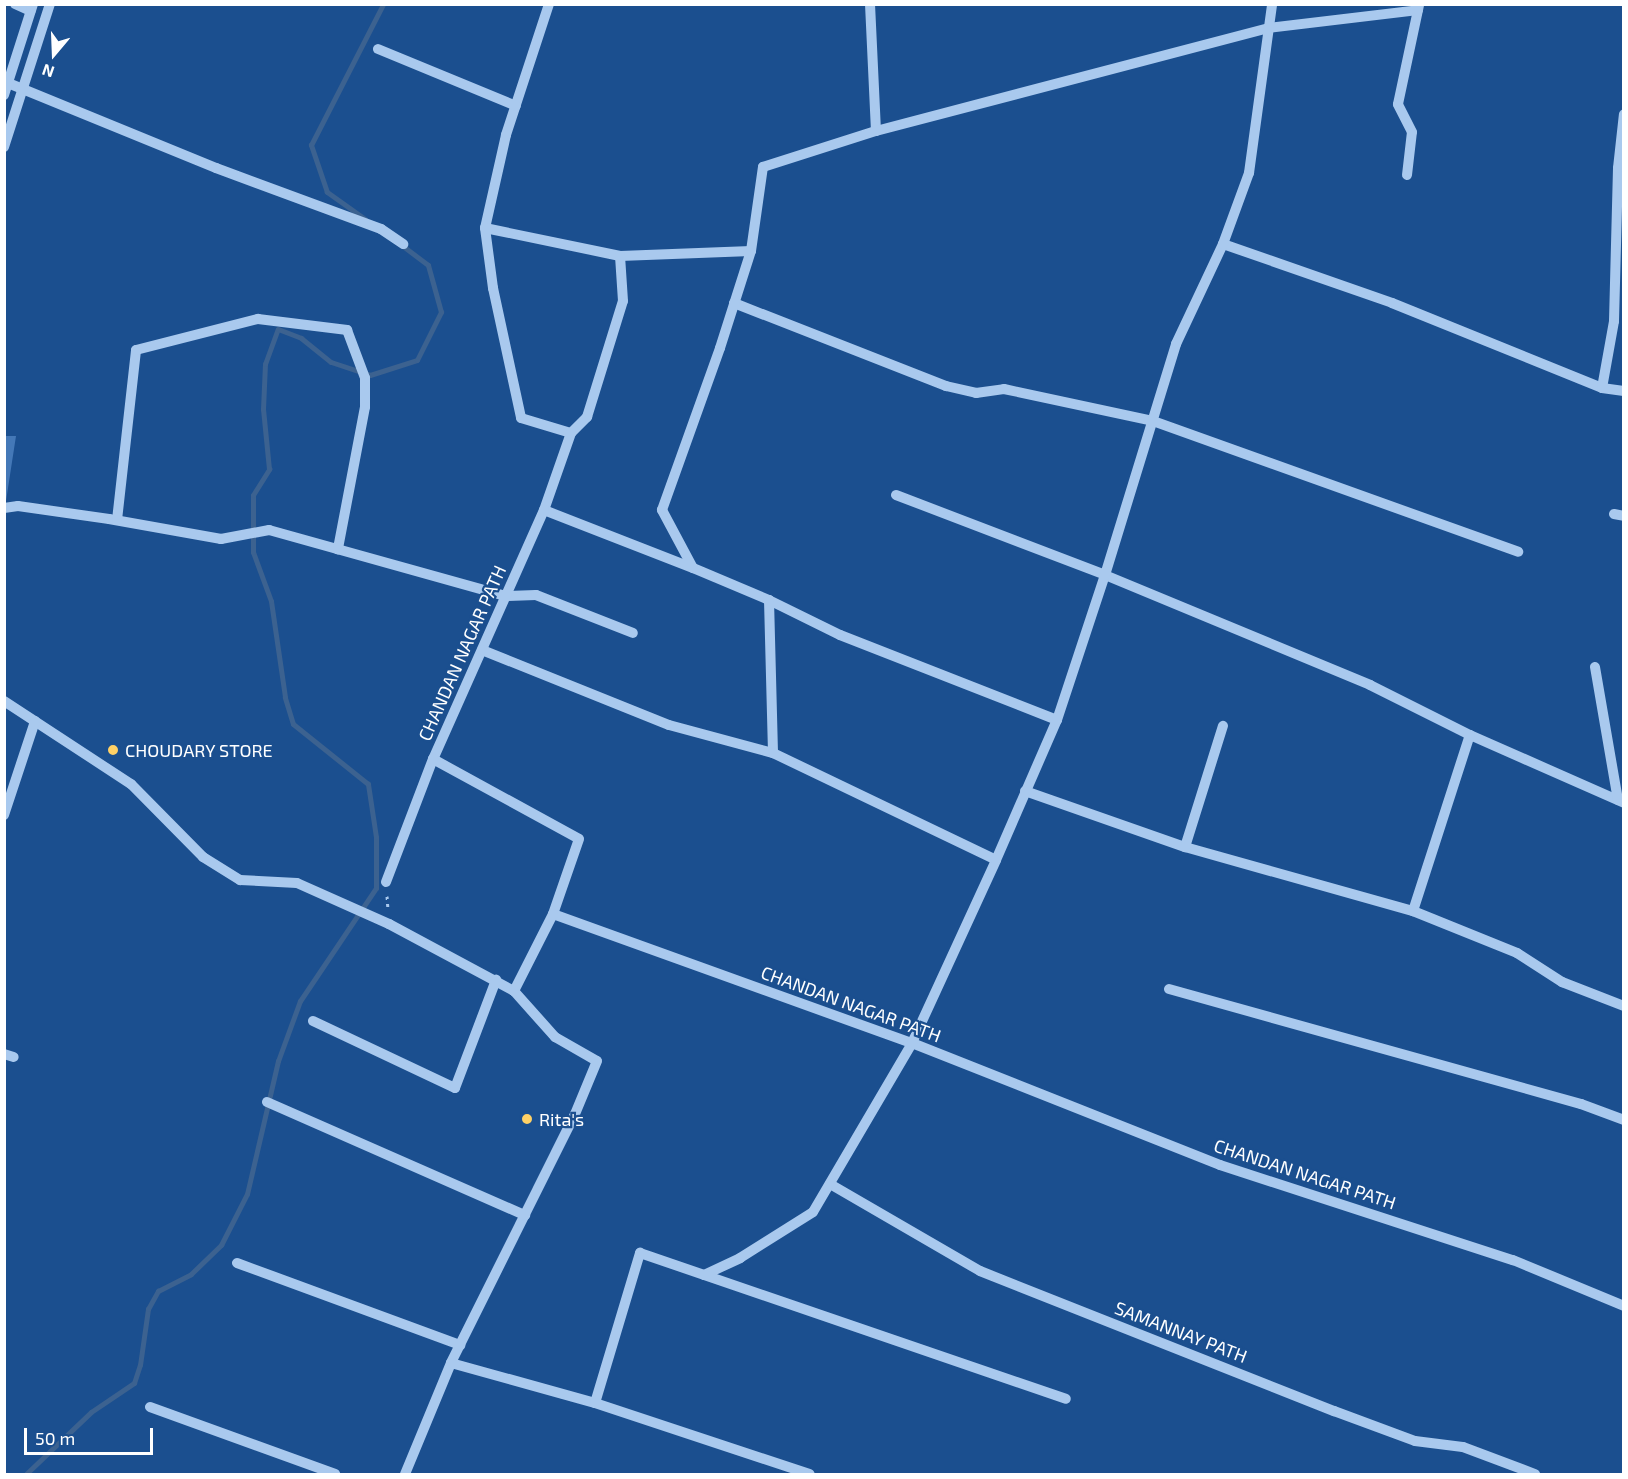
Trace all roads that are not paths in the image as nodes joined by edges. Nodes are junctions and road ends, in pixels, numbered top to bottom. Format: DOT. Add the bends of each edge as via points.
graph roads {
  1 [pos="15,4"];
  2 [pos="50,4"];
  3 [pos="549,4"];
  4 [pos="870,4"];
  5 [pos="1272,4"];
  6 [pos="1418,7"];
  7 [pos="32,8"];
  8 [pos="1268,28"];
  9 [pos="378,49"];
  10 [pos="8,83"];
  11 [pos="22,87"];
  12 [pos="4,95"];
  13 [pos="516,106"];
  14 [pos="1623,114"];
  15 [pos="876,131"];
  16 [pos="4,147"];
  17 [pos="1407,175"];
  18 [pos="485,228"];
  19 [pos="403,244"];
  20 [pos="1222,244"];
  21 [pos="751,251"];
  22 [pos="620,256"];
  23 [pos="734,303"];
  24 [pos="1602,388"];
  25 [pos="1623,391"];
  26 [pos="1153,421"];
  27 [pos="571,433"];
  28 [pos="896,495"];
  29 [pos="4,508"];
  30 [pos="544,510"];
  31 [pos="117,520"];
  32 [pos="338,549"];
  33 [pos="1518,552"];
  34 [pos="693,568"];
  35 [pos="1105,575"];
  36 [pos="506,596"];
  37 [pos="769,600"];
  38 [pos="633,633"];
  39 [pos="482,650"];
  40 [pos="1595,667"];
  41 [pos="4,701"];
  42 [pos="1057,720"];
  43 [pos="35,721"];
  44 [pos="1224,726"];
  45 [pos="1470,735"];
  46 [pos="773,753"];
  47 [pos="433,759"];
  48 [pos="1025,792"];
  49 [pos="1621,802"];
  50 [pos="4,814"];
  51 [pos="1185,847"];
  52 [pos="996,860"];
  53 [pos="386,882"];
  54 [pos="1413,911"];
  55 [pos="553,914"];
  56 [pos="496,980"];
  57 [pos="1169,989"];
  58 [pos="514,991"];
  59 [pos="1623,1006"];
  60 [pos="313,1021"];
  61 [pos="912,1043"];
  62 [pos="267,1102"];
  63 [pos="1623,1120"];
  64 [pos="830,1184"];
  65 [pos="525,1215"];
  66 [pos="237,1263"];
  67 [pos="704,1275"];
  68 [pos="1623,1306"];
  69 [pos="460,1345"];
  70 [pos="451,1363"];
  71 [pos="1066,1399"];
  72 [pos="595,1403"];
  73 [pos="150,1407"];
  74 [pos="335,1474"];
  75 [pos="405,1474"];
  76 [pos="810,1474"];
  77 [pos="1535,1474"];
  1 -- 7 [label="street"];
  2 -- 11 [label="street"];
  3 -- 13 [label="street"];
  4 -- 15 [label="street"];
  5 -- 8 [label="street"];
  6 -- 8 [label="street"];
  6 -- 17 [label="street" via="1398,104 1412,132"];
  7 -- 10 [label="street"];
  8 -- 15 [label="street"];
  8 -- 20 [label="street" via="1249,173"];
  9 -- 13 [label="street"];
  10 -- 11 [label="street"];
  10 -- 12 [label="street"];
  11 -- 16 [label="street"];
  11 -- 19 [label="street" via="216,168 381,229"];
  13 -- 18 [label="street"];
  14 -- 24 [label="street" via="1614,321"];
  15 -- 21 [label="street" via="763,167"];
  18 -- 22 [label="street"];
  18 -- 27 [label="street" via="493,288 521,418"];
  20 -- 24 [label="street" via="1392,303"];
  20 -- 26 [label="street" via="1176,344"];
  21 -- 22 [label="street"];
  21 -- 23 [label="street"];
  22 -- 27 [label="street, CHANDAN NAGAR PATH" via="622,301 587,417"];
  23 -- 26 [label="street" via="946,386 976,393 1004,389"];
  23 -- 34 [label="street" via="662,510"];
  24 -- 25 [label="street"];
  26 -- 33 [label="street"];
  26 -- 35 [label="street"];
  27 -- 30 [label="street, CHANDAN NAGAR PATH"];
  28 -- 35 [label="street"];
  29 -- 31 [label="street" via="18,506"];
  30 -- 34 [label="street"];
  30 -- 36 [label="street, CHANDAN NAGAR PATH"];
  31 -- 32 [label="street" via="221,539 269,530"];
  31 -- 32 [label="street" via="136,350 258,319 346,330 365,378 365,407"];
  32 -- 36 [label="street"];
  34 -- 37 [label="street"];
  35 -- 42 [label="street"];
  35 -- 45 [label="street" via="1370,685"];
  36 -- 38 [label="street" via="536,596"];
  36 -- 39 [label="street, CHANDAN NAGAR PATH"];
  37 -- 42 [label="street" via="840,635"];
  37 -- 46 [label="street"];
  39 -- 46 [label="street" via="669,725"];
  39 -- 47 [label="street, CHANDAN NAGAR PATH"];
  40 -- 49 [label="street"];
  41 -- 43 [label="street"];
  42 -- 48 [label="street"];
  43 -- 50 [label="street"];
  43 -- 56 [label="street" via="131,784 203,857 240,880 297,883 389,924"];
  44 -- 51 [label="street"];
  45 -- 49 [label="street"];
  45 -- 54 [label="street"];
  46 -- 52 [label="street"];
  47 -- 53 [label="street"];
  47 -- 55 [label="street, CHANDAN NAGAR PATH" via="579,839"];
  48 -- 51 [label="street"];
  48 -- 52 [label="street"];
  51 -- 54 [label="street"];
  52 -- 61 [label="street"];
  54 -- 59 [label="street" via="1517,953 1562,982"];
  55 -- 58 [label="street"];
  55 -- 61 [label="street, CHANDAN NAGAR PATH"];
  56 -- 58 [label="street"];
  56 -- 60 [label="street" via="455,1088"];
  57 -- 63 [label="street" via="1581,1104"];
  58 -- 65 [label="street" via="555,1037 597,1061"];
  61 -- 64 [label="street"];
  61 -- 68 [label="street, CHANDAN NAGAR PATH" via="1220,1165 1513,1260"];
  62 -- 65 [label="street"];
  64 -- 67 [label="street" via="813,1212 740,1258"];
  64 -- 77 [label="street, SAMANNAY PATH" via="980,1271 1415,1441 1463,1447"];
  65 -- 69 [label="street"];
  66 -- 69 [label="street"];
  67 -- 71 [label="street"];
  67 -- 72 [label="street" via="640,1253"];
  69 -- 70 [label="street"];
  70 -- 72 [label="street"];
  70 -- 75 [label="street"];
  72 -- 76 [label="street"];
  73 -- 74 [label="street"];
}
